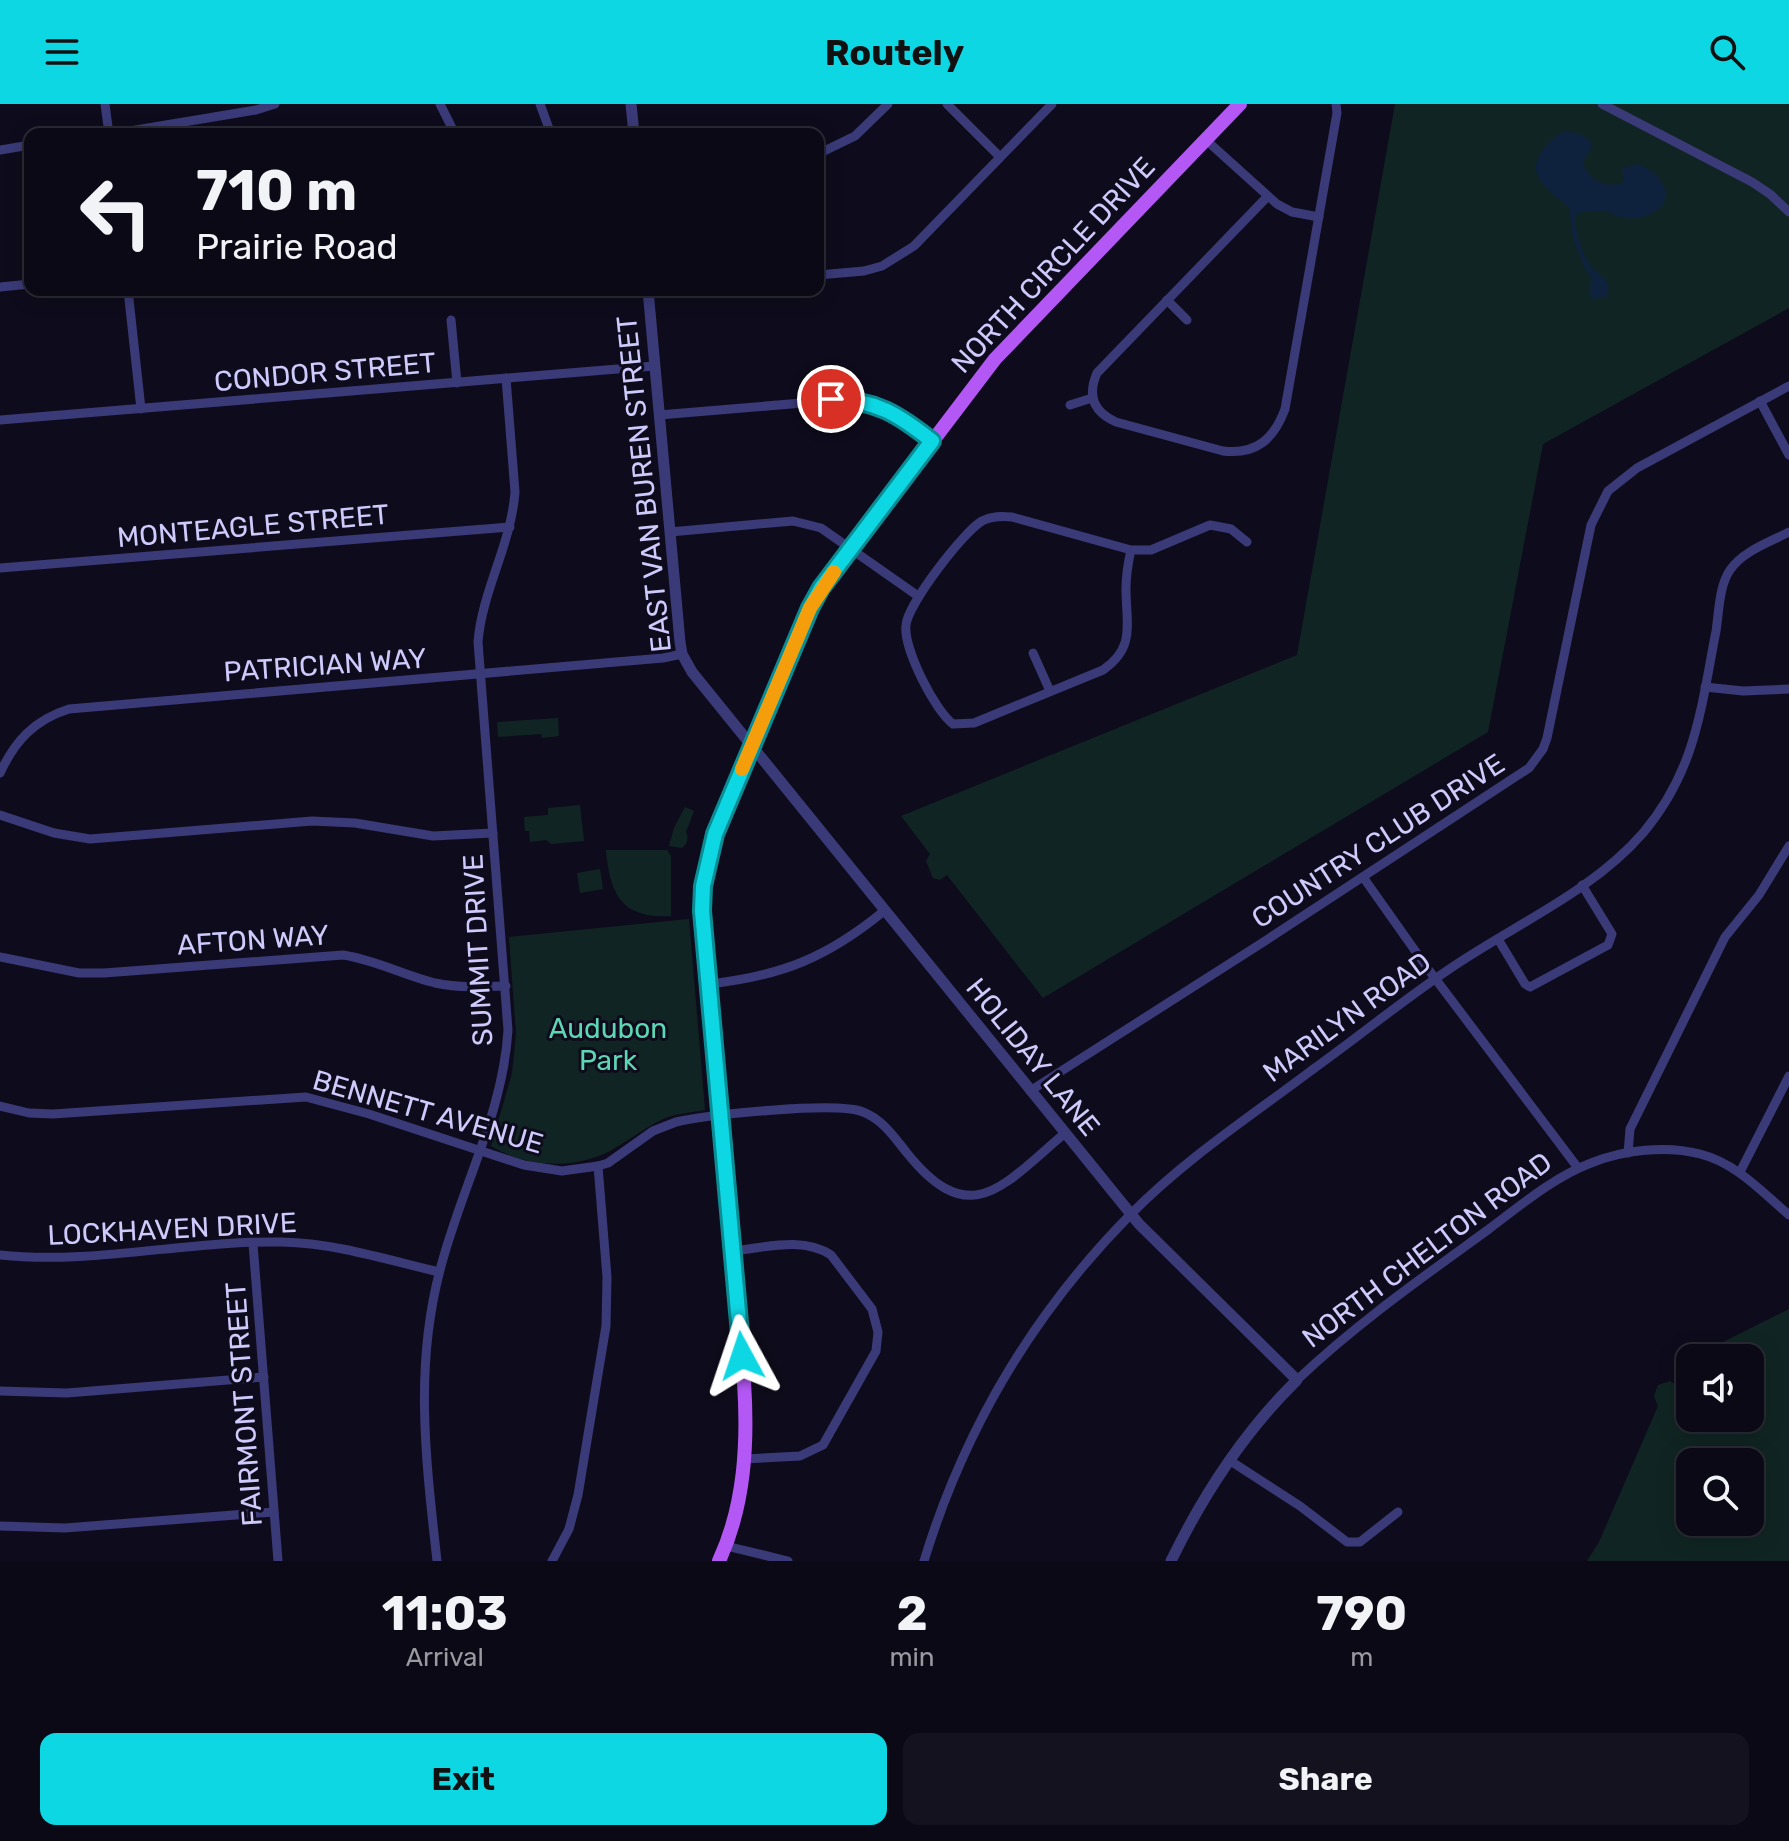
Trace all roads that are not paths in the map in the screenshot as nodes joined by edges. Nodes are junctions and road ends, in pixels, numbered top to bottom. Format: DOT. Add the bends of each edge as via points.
graph roads {
  1 [pos="105,104"];
  2 [pos="275,104"];
  3 [pos="440,104"];
  4 [pos="540,104"];
  5 [pos="631,104"];
  6 [pos="888,104"];
  7 [pos="947,104"];
  8 [pos="1052,104"];
  9 [pos="1240,104"];
  10 [pos="1336,104"];
  11 [pos="1602,104"];
  12 [pos="255,107"];
  13 [pos="109,128"];
  14 [pos="142,128"];
  15 [pos="452,128"];
  16 [pos="549,128"];
  17 [pos="633,128"];
  18 [pos="1206,140"];
  19 [pos="24,146"];
  20 [pos="0,150"];
  21 [pos="824,151"];
  22 [pos="1000,157"];
  23 [pos="1267,197"];
  24 [pos="1789,212"];
  25 [pos="1319,217"];
  26 [pos="824,274"];
  27 [pos="24,285"];
  28 [pos="0,287"];
  29 [pos="129,296"];
  30 [pos="648,296"];
  31 [pos="1167,300"];
  32 [pos="451,320"];
  33 [pos="1187,320"];
  34 [pos="654,366"];
  35 [pos="506,378"];
  36 [pos="457,383"];
  37 [pos="1789,386"];
  38 [pos="1092,398"];
  39 [pos="1760,401"];
  40 [pos="1070,405"];
  41 [pos="141,409"];
  42 [pos="659,415"];
  43 [pos="0,420"];
  44 [pos="932,441"];
  45 [pos="1789,455"];
  46 [pos="510,527"];
  47 [pos="670,532"];
  48 [pos="1789,532"];
  49 [pos="1247,542"];
  50 [pos="851,549"];
  51 [pos="1131,550"];
  52 [pos="0,568"];
  53 [pos="918,596"];
  54 [pos="1033,653"];
  55 [pos="682,654"];
  56 [pos="480,675"];
  57 [pos="1705,687"];
  58 [pos="1789,689"];
  59 [pos="1050,691"];
  60 [pos="751,746"];
  61 [pos="0,773"];
  62 [pos="0,815"];
  63 [pos="493,833"];
  64 [pos="1789,846"];
  65 [pos="1363,877"];
  66 [pos="1582,885"];
  67 [pos="884,911"];
  68 [pos="1498,939"];
  69 [pos="0,957"];
  70 [pos="1437,979"];
  71 [pos="709,984"];
  72 [pos="506,986"];
  73 [pos="1789,1076"];
  74 [pos="1030,1091"];
  75 [pos="0,1106"];
  76 [pos="721,1116"];
  77 [pos="1064,1134"];
  78 [pos="481,1150"];
  79 [pos="1628,1153"];
  80 [pos="598,1166"];
  81 [pos="1578,1168"];
  82 [pos="1740,1172"];
  83 [pos="1131,1214"];
  84 [pos="1789,1215"];
  85 [pos="253,1244"];
  86 [pos="732,1251"];
  87 [pos="0,1255"];
  88 [pos="439,1272"];
  89 [pos="264,1377"];
  90 [pos="1297,1380"];
  91 [pos="0,1391"];
  92 [pos="745,1459"];
  93 [pos="1229,1460"];
  94 [pos="274,1512"];
  95 [pos="1398,1512"];
  96 [pos="0,1526"];
  97 [pos="726,1546"];
  98 [pos="278,1561"];
  99 [pos="437,1561"];
  100 [pos="552,1561"];
  101 [pos="719,1561"];
  102 [pos="788,1561"];
  103 [pos="924,1561"];
  104 [pos="1171,1561"];
  1 -- 13 [label="street"];
  2 -- 12 [label="street"];
  3 -- 15 [label="street"];
  4 -- 16 [label="street"];
  5 -- 17 [label="street"];
  6 -- 21 [label="street" via="855,136"];
  7 -- 22 [label="street"];
  8 -- 22 [label="street"];
  9 -- 18 [label="main road, NORTH CIRCLE DRIVE"];
  10 -- 25 [label="street"];
  11 -- 24 [label="street" via="1752,182"];
  12 -- 14 [label="street"];
  18 -- 23 [label="street"];
  18 -- 44 [label="main road, NORTH CIRCLE DRIVE" via="995,359"];
  19 -- 20 [label="street"];
  22 -- 26 [label="street" via="914,246 864,271"];
  23 -- 25 [label="street" via="1292,212"];
  23 -- 31 [label="street"];
  25 -- 38 [label="street" via="1285,409 1264,444 1223,451 1116,422 1100,413"];
  27 -- 28 [label="street"];
  29 -- 41 [label="street"];
  30 -- 34 [label="street, EAST VAN BUREN STREET"];
  31 -- 33 [label="street"];
  31 -- 38 [label="street" via="1097,373"];
  32 -- 36 [label="street"];
  34 -- 35 [label="street, CONDOR STREET"];
  34 -- 42 [label="street, EAST VAN BUREN STREET"];
  35 -- 36 [label="street, CONDOR STREET"];
  35 -- 46 [label="street, SUMMIT DRIVE" via="515,492"];
  36 -- 41 [label="street, CONDOR STREET"];
  37 -- 39 [label="street, COUNTRY CLUB DRIVE"];
  38 -- 40 [label="street"];
  39 -- 45 [label="street"];
  39 -- 65 [label="street, COUNTRY CLUB DRIVE" via="1637,468 1608,491 1591,525 1547,738 1538,758 1520,776"];
  41 -- 43 [label="street, CONDOR STREET"];
  42 -- 44 [label="street" via="850,399 887,409"];
  42 -- 47 [label="street, EAST VAN BUREN STREET"];
  44 -- 50 [label="main road, NORTH CIRCLE DRIVE"];
  46 -- 52 [label="street, MONTEAGLE STREET"];
  46 -- 56 [label="street, SUMMIT DRIVE" via="481,618"];
  47 -- 50 [label="street" via="793,521 821,528"];
  47 -- 55 [label="street, EAST VAN BUREN STREET"];
  48 -- 57 [label="street, MARILYN ROAD" via="1745,556 1727,576"];
  49 -- 51 [label="street" via="1231,529 1210,525 1151,550"];
  50 -- 53 [label="street"];
  50 -- 60 [label="main road, NORTH CIRCLE DRIVE" via="810,608"];
  51 -- 53 [label="street" via="1012,517 993,517 969,531"];
  51 -- 59 [label="street" via="1127,636 1121,654 1103,670"];
  53 -- 59 [label="street" via="906,624 908,644 951,729"];
  54 -- 59 [label="street"];
  55 -- 56 [label="street, PATRICIAN WAY"];
  55 -- 60 [label="street, EAST VAN BUREN STREET"];
  56 -- 61 [label="street, PATRICIAN WAY" via="69,709 27,731"];
  56 -- 63 [label="street, SUMMIT DRIVE"];
  57 -- 58 [label="street"];
  57 -- 66 [label="street, MARILYN ROAD" via="1692,749 1669,797 1631,846"];
  60 -- 67 [label="street, HOLIDAY LANE"];
  60 -- 71 [label="main road, NORTH CIRCLE DRIVE" via="715,834 703,886"];
  62 -- 63 [label="street" via="90,839 312,821 433,836"];
  63 -- 72 [label="street, SUMMIT DRIVE"];
  64 -- 79 [label="street" via="1725,937 1630,1129"];
  65 -- 70 [label="street"];
  65 -- 74 [label="street, COUNTRY CLUB DRIVE"];
  66 -- 68 [label="street, MARILYN ROAD"];
  66 -- 68 [label="street" via="1612,934 1608,945 1530,987"];
  67 -- 71 [label="street" via="848,939 794,967"];
  67 -- 74 [label="street, HOLIDAY LANE"];
  68 -- 70 [label="street, MARILYN ROAD"];
  69 -- 72 [label="street, AFTON WAY" via="104,973 343,955 438,983"];
  70 -- 81 [label="street"];
  70 -- 83 [label="street, MARILYN ROAD" via="1219,1139"];
  71 -- 76 [label="main road, NORTH CIRCLE DRIVE"];
  72 -- 78 [label="street, SUMMIT DRIVE" via="505,1070"];
  73 -- 82 [label="street"];
  74 -- 77 [label="street, HOLIDAY LANE"];
  75 -- 78 [label="street, BENNETT AVENUE" via="53,1114 306,1097"];
  76 -- 77 [label="street, BENNETT AVENUE" via="855,1109 880,1122 939,1187 970,1196 1001,1186"];
  76 -- 80 [label="street, BENNETT AVENUE" via="666,1125"];
  76 -- 86 [label="main road, NORTH CIRCLE DRIVE"];
  77 -- 83 [label="street, HOLIDAY LANE"];
  78 -- 80 [label="street, BENNETT AVENUE" via="538,1169"];
  78 -- 88 [label="street, SUMMIT DRIVE"];
  79 -- 81 [label="street, NORTH CHELTON ROAD"];
  79 -- 82 [label="street, NORTH CHELTON ROAD" via="1687,1151"];
  80 -- 100 [label="street" via="606,1326 578,1495 569,1529"];
  81 -- 90 [label="street, NORTH CHELTON ROAD" via="1338,1340"];
  82 -- 84 [label="street, NORTH CHELTON ROAD"];
  83 -- 90 [label="street, HOLIDAY LANE"];
  83 -- 103 [label="street, MARILYN ROAD" via="1061,1294 1009,1368 960,1464"];
  85 -- 87 [label="street, LOCKHAVEN DRIVE" via="51,1258"];
  85 -- 88 [label="street, LOCKHAVEN DRIVE" via="326,1246"];
  85 -- 89 [label="street, FAIRMONT STREET"];
  86 -- 92 [label="main road, NORTH CIRCLE DRIVE" via="745,1393"];
  86 -- 92 [label="street" via="794,1244 823,1249 872,1309 878,1332 872,1360 823,1445 800,1456"];
  88 -- 99 [label="street, SUMMIT DRIVE" via="426,1344 423,1404"];
  89 -- 91 [label="street" via="67,1393"];
  89 -- 94 [label="street, FAIRMONT STREET"];
  90 -- 93 [label="street, NORTH CHELTON ROAD"];
  92 -- 97 [label="main road, NORTH CIRCLE DRIVE"];
  93 -- 95 [label="street" via="1347,1542 1360,1542"];
  93 -- 104 [label="street, NORTH CHELTON ROAD"];
  94 -- 96 [label="street" via="65,1528"];
  94 -- 98 [label="street, FAIRMONT STREET"];
  97 -- 101 [label="main road, NORTH CIRCLE DRIVE"];
  97 -- 102 [label="street"];
}
